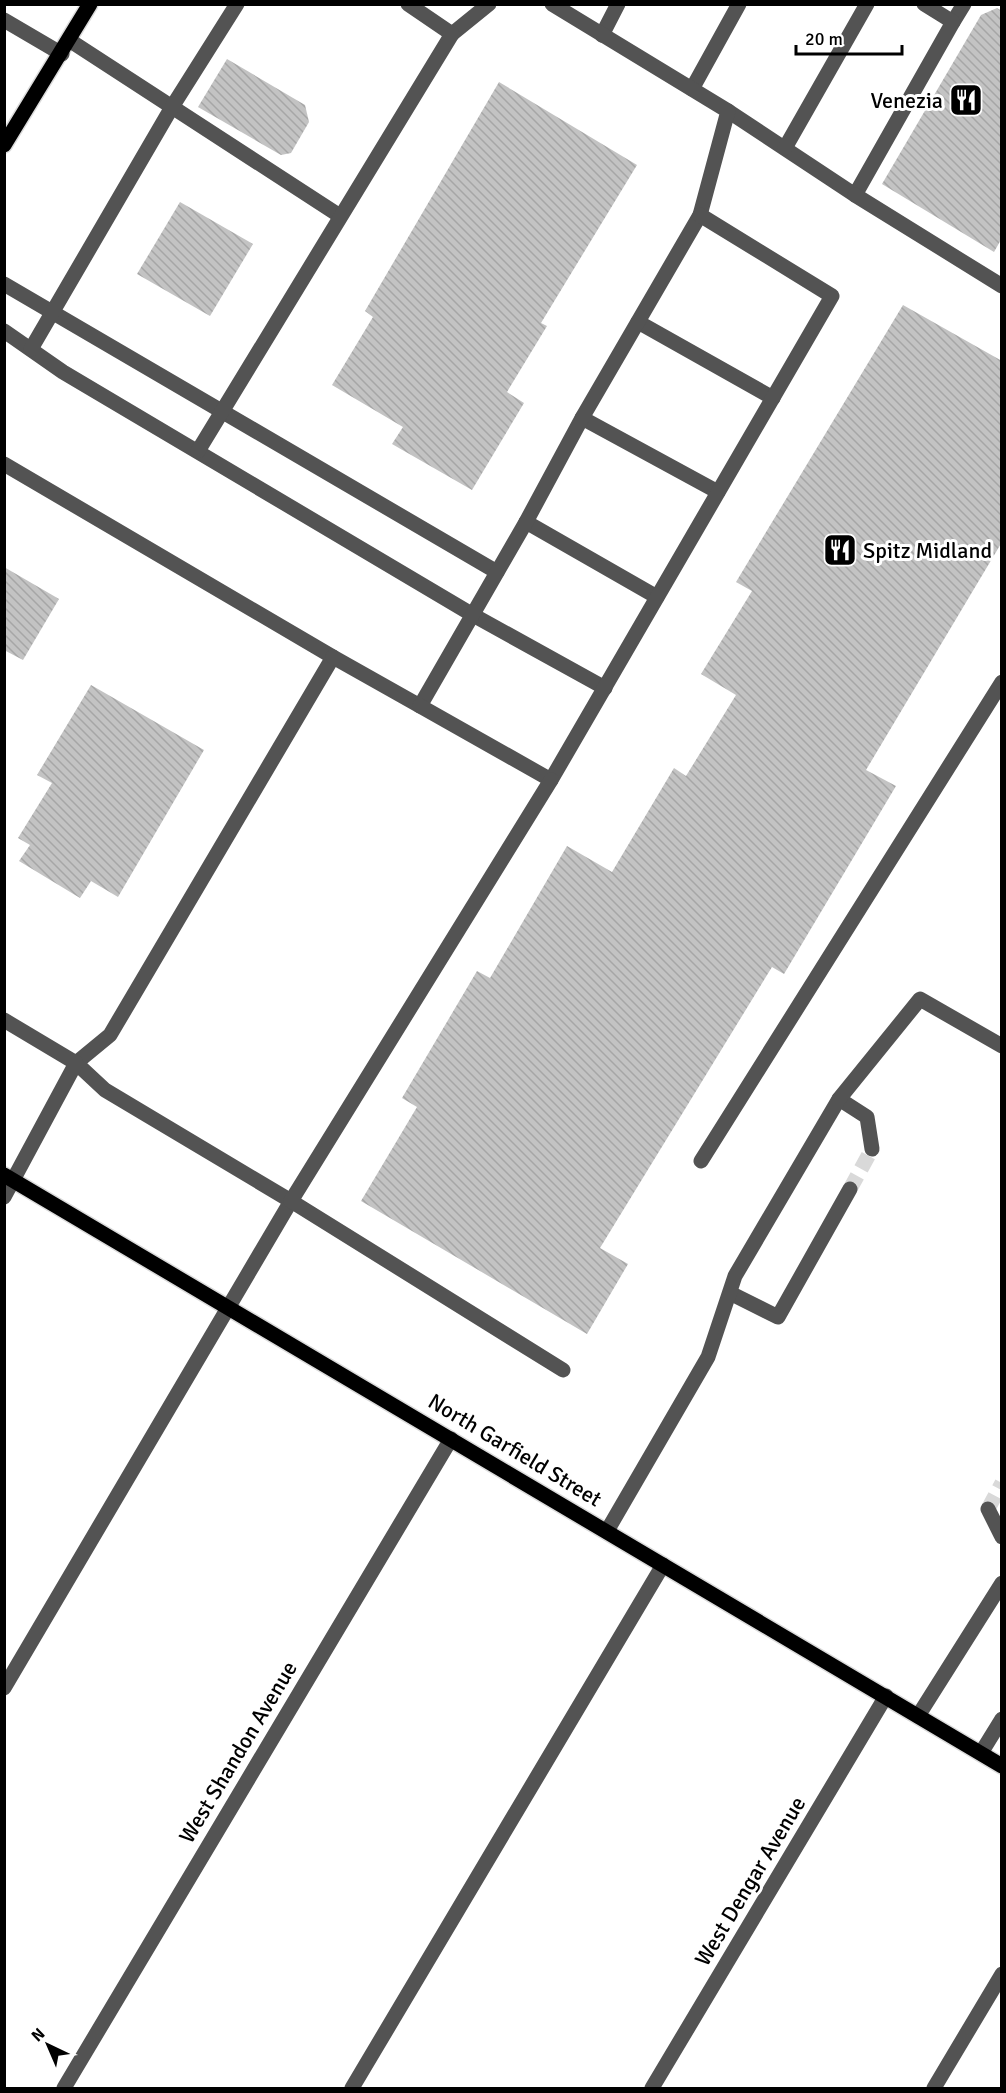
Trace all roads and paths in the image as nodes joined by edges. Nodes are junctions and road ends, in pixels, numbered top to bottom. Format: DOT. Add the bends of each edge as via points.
graph roads {
  1 [pos="90,4"];
  2 [pos="237,4"];
  3 [pos="408,4"];
  4 [pos="489,4"];
  5 [pos="552,4"];
  6 [pos="618,4"];
  7 [pos="739,4"];
  8 [pos="867,4"];
  9 [pos="924,4"];
  10 [pos="964,4"];
  11 [pos="4,20"];
  12 [pos="953,22"];
  13 [pos="453,34"];
  14 [pos="602,35"];
  15 [pos="65,47"];
  16 [pos="692,89"];
  17 [pos="172,107"];
  18 [pos="729,111"];
  19 [pos="4,144"];
  20 [pos="784,148"];
  21 [pos="855,195"];
  22 [pos="700,215"];
  23 [pos="340,216"];
  24 [pos="4,284"];
  25 [pos="1002,286"];
  26 [pos="52,312"];
  27 [pos="638,322"];
  28 [pos="4,331"];
  29 [pos="31,349"];
  30 [pos="773,398"];
  31 [pos="222,411"];
  32 [pos="582,418"];
  33 [pos="198,451"];
  34 [pos="4,464"];
  35 [pos="718,492"];
  36 [pos="526,522"];
  37 [pos="497,572"];
  38 [pos="657,597"];
  39 [pos="473,615"];
  40 [pos="333,657"];
  41 [pos="1002,682"];
  42 [pos="604,688"];
  43 [pos="420,706"];
  44 [pos="551,780"];
  45 [pos="4,1020"];
  46 [pos="1002,1046"];
  47 [pos="75,1063"];
  48 [pos="839,1099"];
  49 [pos="872,1149"];
  50 [pos="701,1161"];
  51 [pos="10,1178"];
  52 [pos="850,1189"];
  53 [pos="4,1197"];
  54 [pos="291,1201"];
  55 [pos="730,1293"];
  56 [pos="230,1308"];
  57 [pos="563,1370"];
  58 [pos="451,1439"];
  59 [pos="988,1509"];
  60 [pos="607,1531"];
  61 [pos="1002,1537"];
  62 [pos="663,1565"];
  63 [pos="1002,1583"];
  64 [pos="4,1688"];
  65 [pos="886,1696"];
  66 [pos="918,1716"];
  67 [pos="1002,1719"];
  68 [pos="981,1753"];
  69 [pos="1002,1766"];
  70 [pos="1002,1974"];
  71 [pos="64,2088"];
  72 [pos="352,2088"];
  73 [pos="652,2088"];
  74 [pos="934,2088"];
  1 -- 15 [label="main road"];
  2 -- 17 [label="street"];
  3 -- 13 [label="street"];
  4 -- 13 [label="street"];
  5 -- 14 [label="street"];
  6 -- 14 [label="street"];
  7 -- 16 [label="street"];
  8 -- 20 [label="street"];
  9 -- 12 [label="street"];
  10 -- 12 [label="street"];
  11 -- 15 [label="street"];
  12 -- 21 [label="street"];
  13 -- 23 [label="street"];
  14 -- 16 [label="street"];
  15 -- 17 [label="street"];
  15 -- 19 [label="main road"];
  16 -- 18 [label="street"];
  17 -- 23 [label="street"];
  17 -- 26 [label="street"];
  18 -- 20 [label="street"];
  18 -- 22 [label="street"];
  20 -- 21 [label="street"];
  21 -- 25 [label="street"];
  22 -- 27 [label="street"];
  22 -- 30 [label="street" via="832,296"];
  23 -- 31 [label="street"];
  24 -- 26 [label="street"];
  26 -- 29 [label="street"];
  26 -- 31 [label="street"];
  27 -- 30 [label="street"];
  27 -- 32 [label="street"];
  28 -- 29 [label="street"];
  29 -- 33 [label="street"];
  30 -- 35 [label="street"];
  31 -- 33 [label="street"];
  31 -- 37 [label="street"];
  32 -- 35 [label="street"];
  32 -- 36 [label="street"];
  33 -- 39 [label="street"];
  34 -- 40 [label="street"];
  35 -- 38 [label="street"];
  36 -- 37 [label="street"];
  36 -- 38 [label="street"];
  37 -- 39 [label="street"];
  38 -- 42 [label="street"];
  39 -- 42 [label="street"];
  39 -- 43 [label="street"];
  40 -- 43 [label="street"];
  40 -- 47 [label="street" via="110,1035"];
  41 -- 50 [label="street"];
  42 -- 44 [label="street"];
  43 -- 44 [label="street"];
  44 -- 54 [label="street"];
  45 -- 47 [label="street"];
  46 -- 48 [label="street" via="921,999"];
  47 -- 51 [label="street"];
  47 -- 54 [label="street" via="105,1090"];
  48 -- 49 [label="street" via="867,1118"];
  48 -- 55 [label="street" via="735,1276"];
  51 -- 53 [label="street"];
  51 -- 56 [label="main road, North Garfield Street"];
  52 -- 55 [label="street" via="778,1317"];
  54 -- 56 [label="street"];
  54 -- 57 [label="street"];
  55 -- 60 [label="street" via="708,1357"];
  56 -- 58 [label="main road, North Garfield Street"];
  56 -- 64 [label="street"];
  58 -- 60 [label="main road, North Garfield Street"];
  58 -- 71 [label="street, West Shandon Avenue"];
  59 -- 61 [label="street"];
  60 -- 62 [label="main road, North Garfield Street"];
  62 -- 65 [label="main road, North Garfield Street"];
  62 -- 72 [label="street"];
  63 -- 66 [label="street"];
  65 -- 66 [label="main road, North Garfield Street"];
  65 -- 73 [label="street, West Dengar Avenue"];
  66 -- 68 [label="main road, North Garfield Street"];
  67 -- 68 [label="street"];
  68 -- 69 [label="main road, North Garfield Street"];
  70 -- 74 [label="street"];
}
